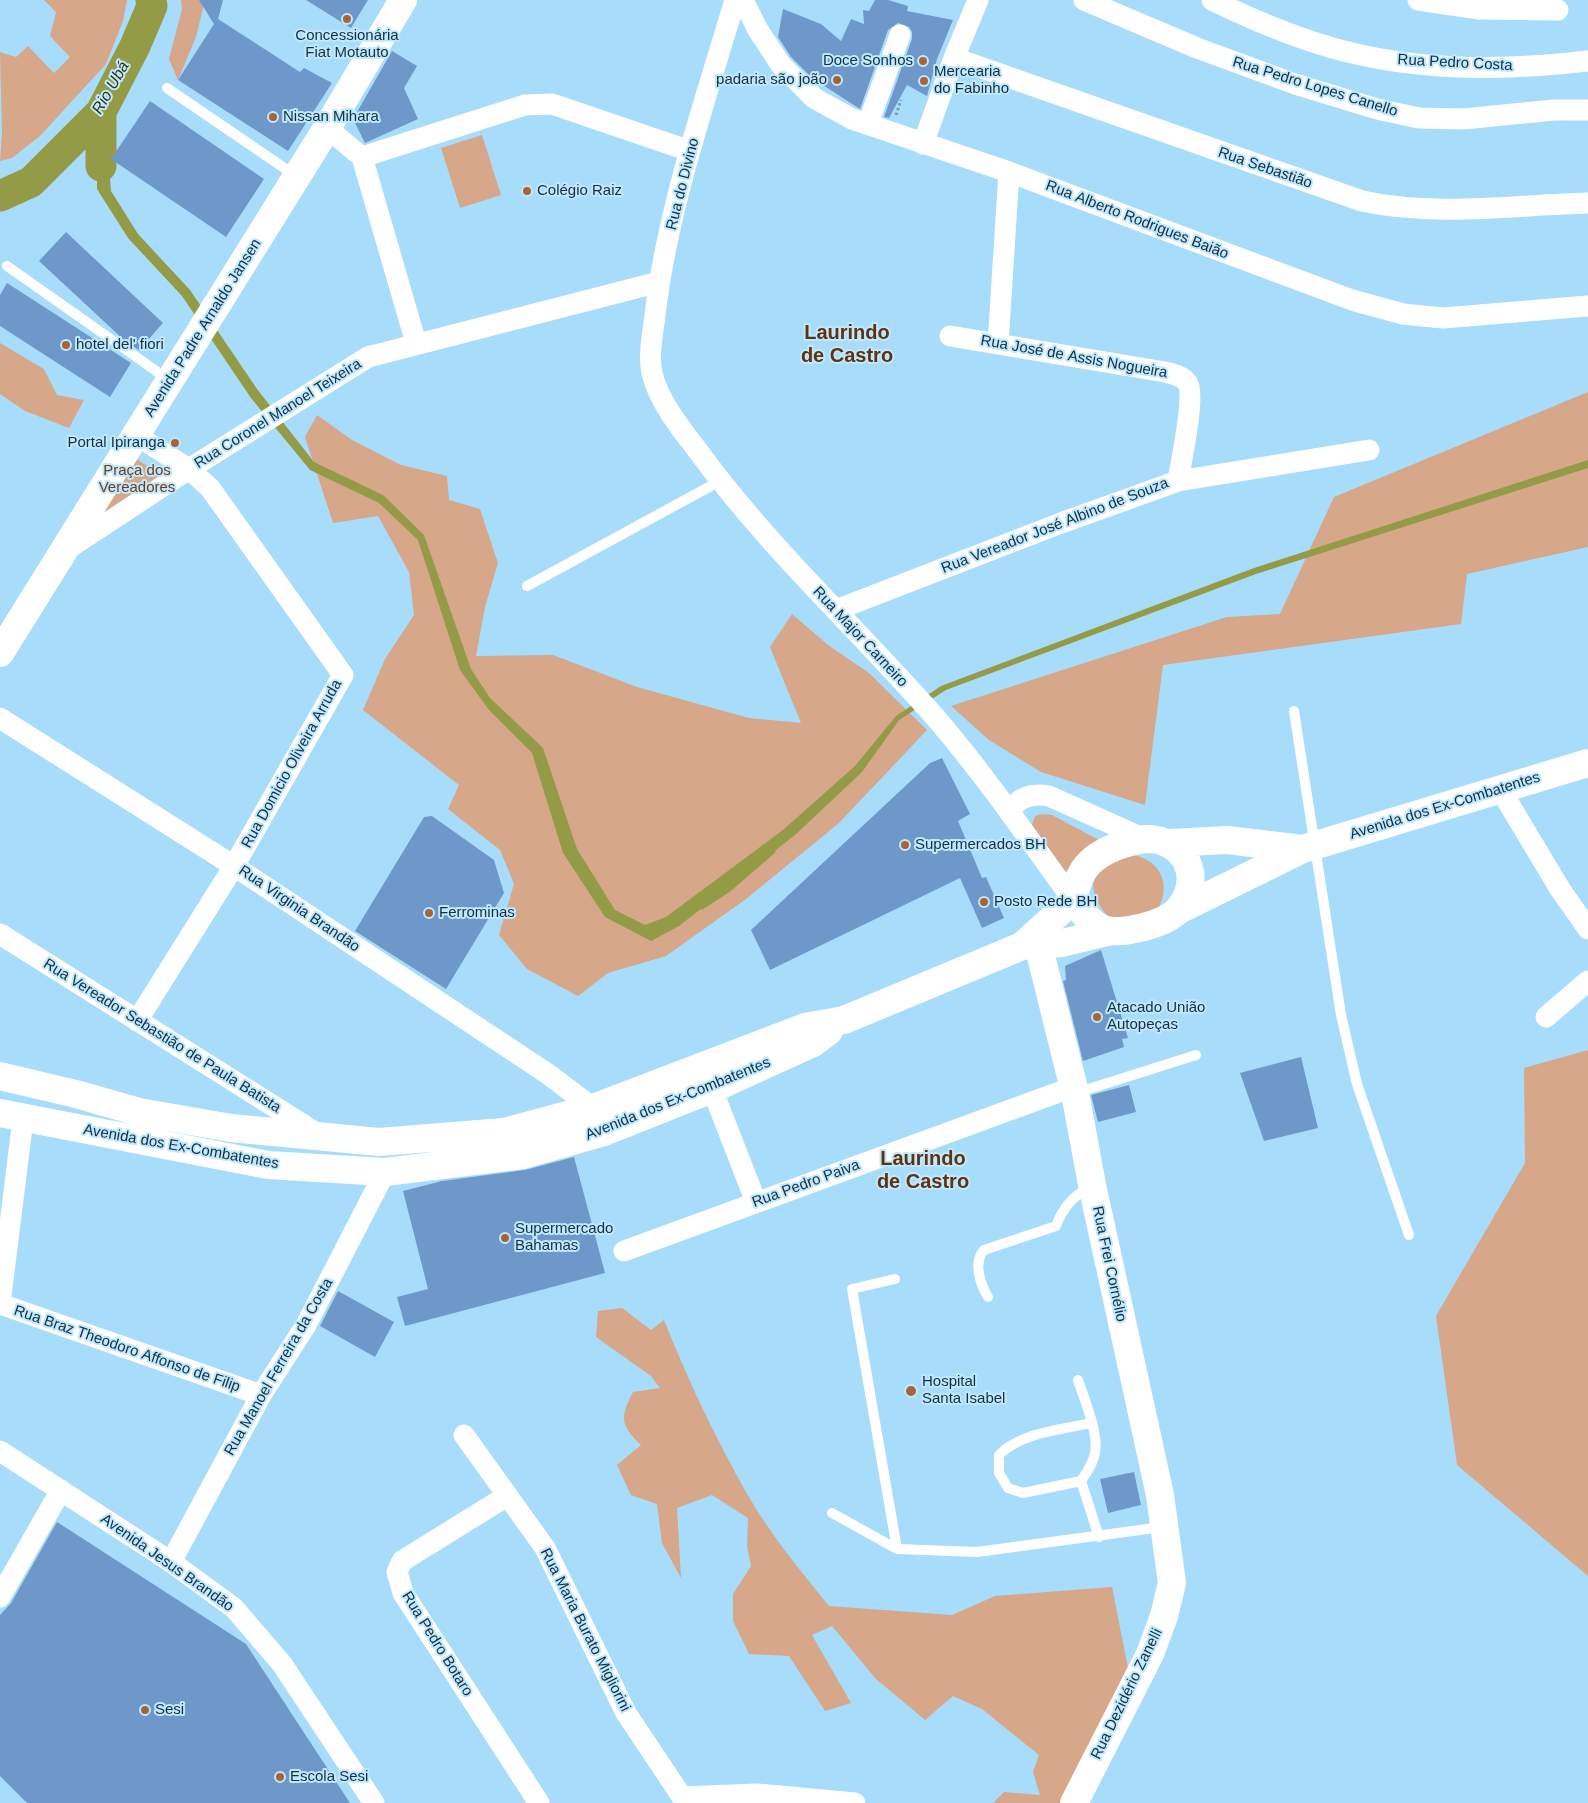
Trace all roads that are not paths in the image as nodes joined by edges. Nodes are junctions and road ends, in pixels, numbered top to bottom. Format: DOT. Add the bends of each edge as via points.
graph roads {
  1 [pos="402,0"];
  2 [pos="735,0"];
  3 [pos="744,0"];
  4 [pos="978,0"];
  5 [pos="1084,0"];
  6 [pos="1212,0"];
  7 [pos="1418,0"];
  8 [pos="1558,10"];
  9 [pos="900,35"];
  10 [pos="954,58"];
  11 [pos="1588,61"];
  12 [pos="167,88"];
  13 [pos="1588,110"];
  14 [pos="868,124"];
  15 [pos="327,128"];
  16 [pos="923,144"];
  17 [pos="690,152"];
  18 [pos="362,157"];
  19 [pos="1009,172"];
  20 [pos="297,176"];
  21 [pos="1588,204"];
  22 [pos="7,266"];
  23 [pos="659,282"];
  24 [pos="1588,306"];
  25 [pos="950,336"];
  26 [pos="416,343"];
  27 [pos="998,344"];
  28 [pos="652,372"];
  29 [pos="170,381"];
  30 [pos="136,435"];
  31 [pos="1370,450"];
  32 [pos="189,469"];
  33 [pos="720,481"];
  34 [pos="1178,481"];
  35 [pos="62,553"];
  36 [pos="527,586"];
  37 [pos="836,610"];
  38 [pos="6,638"];
  39 [pos="1294,712"];
  40 [pos="0,718"];
  41 [pos="1588,763"];
  42 [pos="1500,789"];
  43 [pos="1009,812"];
  44 [pos="1158,841"];
  45 [pos="1309,848"];
  46 [pos="234,866"];
  47 [pos="1073,900"];
  48 [pos="1177,912"];
  49 [pos="1588,930"];
  50 [pos="1112,931"];
  51 [pos="0,934"];
  52 [pos="1040,948"];
  53 [pos="1588,981"];
  54 [pos="1546,1017"];
  55 [pos="844,1020"];
  56 [pos="138,1021"];
  57 [pos="1196,1055"];
  58 [pos="0,1076"];
  59 [pos="712,1090"];
  60 [pos="1074,1090"];
  61 [pos="593,1108"];
  62 [pos="12,1116"];
  63 [pos="324,1138"];
  64 [pos="385,1172"];
  65 [pos="1092,1186"];
  66 [pos="756,1202"];
  67 [pos="1409,1235"];
  68 [pos="624,1251"];
  69 [pos="895,1279"];
  70 [pos="988,1297"];
  71 [pos="1078,1380"];
  72 [pos="261,1395"];
  73 [pos="1091,1423"];
  74 [pos="464,1435"];
  75 [pos="0,1451"];
  76 [pos="1081,1481"];
  77 [pos="61,1490"];
  78 [pos="507,1496"];
  79 [pos="832,1513"];
  80 [pos="1166,1526"];
  81 [pos="1099,1537"];
  82 [pos="897,1549"];
  83 [pos="170,1562"];
  84 [pos="1172,1583"];
  85 [pos="0,1597"];
  86 [pos="684,1800"];
  87 [pos="819,1801"];
  88 [pos="374,1803"];
  89 [pos="539,1803"];
  90 [pos="855,1803"];
  91 [pos="1074,1803"];
  1 -- 15 [label="main road, Avenida Padre Arnaldo Jansen"];
  2 -- 17 [label="street, Rua do Divino"];
  3 -- 14 [label="street, Rua Alberto Rodrigues Baião" via="758,30 781,65 814,98"];
  4 -- 10 [label="street"];
  5 -- 13 [label="street, Rua Pedro Lopes Canello" via="1196,48 1377,110 1419,118 1463,119"];
  6 -- 11 [label="street, Rua Pedro Costa" via="1296,37 1361,56 1422,64 1483,66"];
  7 -- 8 [label="street" via="1479,9"];
  9 -- 14 [label="street"];
  10 -- 16 [label="street"];
  10 -- 21 [label="street, Rua Sebastião" via="1362,201 1394,208 1430,209"];
  12 -- 20 [label="lane"];
  14 -- 16 [label="street, Rua Alberto Rodrigues Baião"];
  15 -- 18 [label="street"];
  15 -- 20 [label="main road, Avenida Padre Arnaldo Jansen"];
  16 -- 19 [label="street, Rua Alberto Rodrigues Baião"];
  17 -- 18 [label="street" via="565,108 541,103 525,105"];
  17 -- 23 [label="street, Rua do Divino"];
  18 -- 26 [label="street"];
  19 -- 24 [label="street, Rua Alberto Rodrigues Baião" via="1352,300 1403,314 1468,317"];
  19 -- 27 [label="street"];
  20 -- 29 [label="main road, Avenida Padre Arnaldo Jansen"];
  22 -- 29 [label="lane"];
  23 -- 26 [label="street, Rua Coronel Manoel Teixeira"];
  23 -- 28 [label="street, Rua do Divino"];
  25 -- 27 [label="street, Rua José de Assis Nogueira"];
  26 -- 32 [label="street, Rua Coronel Manoel Teixeira" via="368,357"];
  27 -- 34 [label="street, Rua José de Assis Nogueira" via="1165,372 1184,379 1190,399"];
  28 -- 33 [label="street, Rua Major Carneiro" via="668,409"];
  29 -- 30 [label="main road, Avenida Padre Arnaldo Jansen"];
  30 -- 32 [label="street"];
  30 -- 35 [label="main road, Avenida Padre Arnaldo Jansen"];
  31 -- 34 [label="street, Rua Vereador José Albino de Souza"];
  32 -- 35 [label="street, Rua Coronel Manoel Teixeira"];
  32 -- 46 [label="street, Rua Domicio Oliveira Arruda" via="210,488 342,675"];
  33 -- 36 [label="lane"];
  33 -- 37 [label="street, Rua Major Carneiro" via="766,537"];
  34 -- 37 [label="street, Rua Vereador José Albino de Souza"];
  35 -- 38 [label="main road, Avenida Padre Arnaldo Jansen"];
  37 -- 43 [label="street, Rua Major Carneiro" via="934,717"];
  39 -- 45 [label="lane"];
  40 -- 46 [label="street, Rua Virginia Brandão"];
  41 -- 42 [label="main road, Avenida dos Ex-Combatentes"];
  42 -- 45 [label="main road, Avenida dos Ex-Combatentes"];
  42 -- 49 [label="street"];
  43 -- 44 [label="street" via="1027,796 1049,796"];
  43 -- 47 [label="street, Rua Major Carneiro"];
  44 -- 45 [label="main road, Avenida dos Ex-Combatentes" via="1227,840"];
  44 -- 47 [label="main road" via="1121,844 1091,861 1080,876"];
  44 -- 48 [label="main road" via="1178,848 1190,868 1188,890"];
  45 -- 48 [label="main road, Avenida dos Ex-Combatentes"];
  45 -- 67 [label="lane" via="1357,1084"];
  46 -- 56 [label="street, Rua Domicio Oliveira Arruda"];
  46 -- 61 [label="street, Rua Virginia Brandão" via="548,1074"];
  47 -- 50 [label="main road" via="1089,920 1102,929"];
  47 -- 52 [label="main road, Avenida dos Ex-Combatentes"];
  48 -- 50 [label="main road" via="1140,928"];
  50 -- 52 [label="main road, Avenida dos Ex-Combatentes"];
  51 -- 56 [label="street, Rua Vereador Sebastião de Paula Batista"];
  52 -- 55 [label="main road, Avenida dos Ex-Combatentes"];
  52 -- 60 [label="main road, Rua Frei Cornélio"];
  53 -- 54 [label="street"];
  55 -- 59 [label="main road, Avenida dos Ex-Combatentes" via="813,1044"];
  55 -- 61 [label="main road, Avenida dos Ex-Combatentes" via="805,1027"];
  56 -- 63 [label="street, Rua Vereador Sebastião de Paula Batista"];
  57 -- 60 [label="lane"];
  58 -- 63 [label="main road, Avenida dos Ex-Combatentes" via="139,1112 231,1128"];
  59 -- 64 [label="main road, Avenida dos Ex-Combatentes" via="604,1132 523,1156"];
  59 -- 66 [label="street"];
  60 -- 65 [label="main road, Rua Frei Cornélio"];
  60 -- 66 [label="street, Rua Pedro Paiva"];
  61 -- 63 [label="main road, Avenida dos Ex-Combatentes" via="504,1132 379,1142"];
  62 -- 64 [label="main road, Avenida dos Ex-Combatentes" via="268,1165"];
  62 -- 72 [label="street, Rua Braz Theodoro Affonso de Filip" via="0,1304"];
  64 -- 72 [label="street, Rua Manoel Ferreira da Costa" via="306,1326"];
  65 -- 70 [label="lane" via="1072,1199 1056,1226 984,1250 978,1263"];
  65 -- 80 [label="main road, Rua Frei Cornélio"];
  66 -- 68 [label="street, Rua Pedro Paiva"];
  69 -- 82 [label="lane" via="852,1290"];
  71 -- 73 [label="lane"];
  72 -- 83 [label="street, Rua Manoel Ferreira da Costa"];
  73 -- 76 [label="lane" via="1096,1452"];
  73 -- 76 [label="lane" via="1022,1439 1008,1446 1000,1455 999,1473 1008,1488 1023,1493"];
  74 -- 78 [label="street, Rua Maria Burato Migliorini"];
  75 -- 77 [label="street, Avenida Jesus Brandão"];
  76 -- 81 [label="lane"];
  77 -- 83 [label="street, Avenida Jesus Brandão"];
  77 -- 85 [label="street"];
  78 -- 86 [label="street, Rua Maria Burato Migliorini" via="546,1548 626,1713"];
  78 -- 89 [label="street, Rua Pedro Botaro" via="402,1561 397,1572 402,1593"];
  79 -- 82 [label="lane"];
  80 -- 81 [label="lane"];
  80 -- 84 [label="main road, Rua Frei Cornélio"];
  81 -- 82 [label="lane" via="977,1552"];
  83 -- 88 [label="street, Avenida Jesus Brandão" via="234,1608 282,1664"];
  84 -- 91 [label="main road, Rua Dezidério Zanelli" via="1150,1654"];
  86 -- 87 [label="street" via="757,1794"];
  87 -- 90 [label="street"];
}
